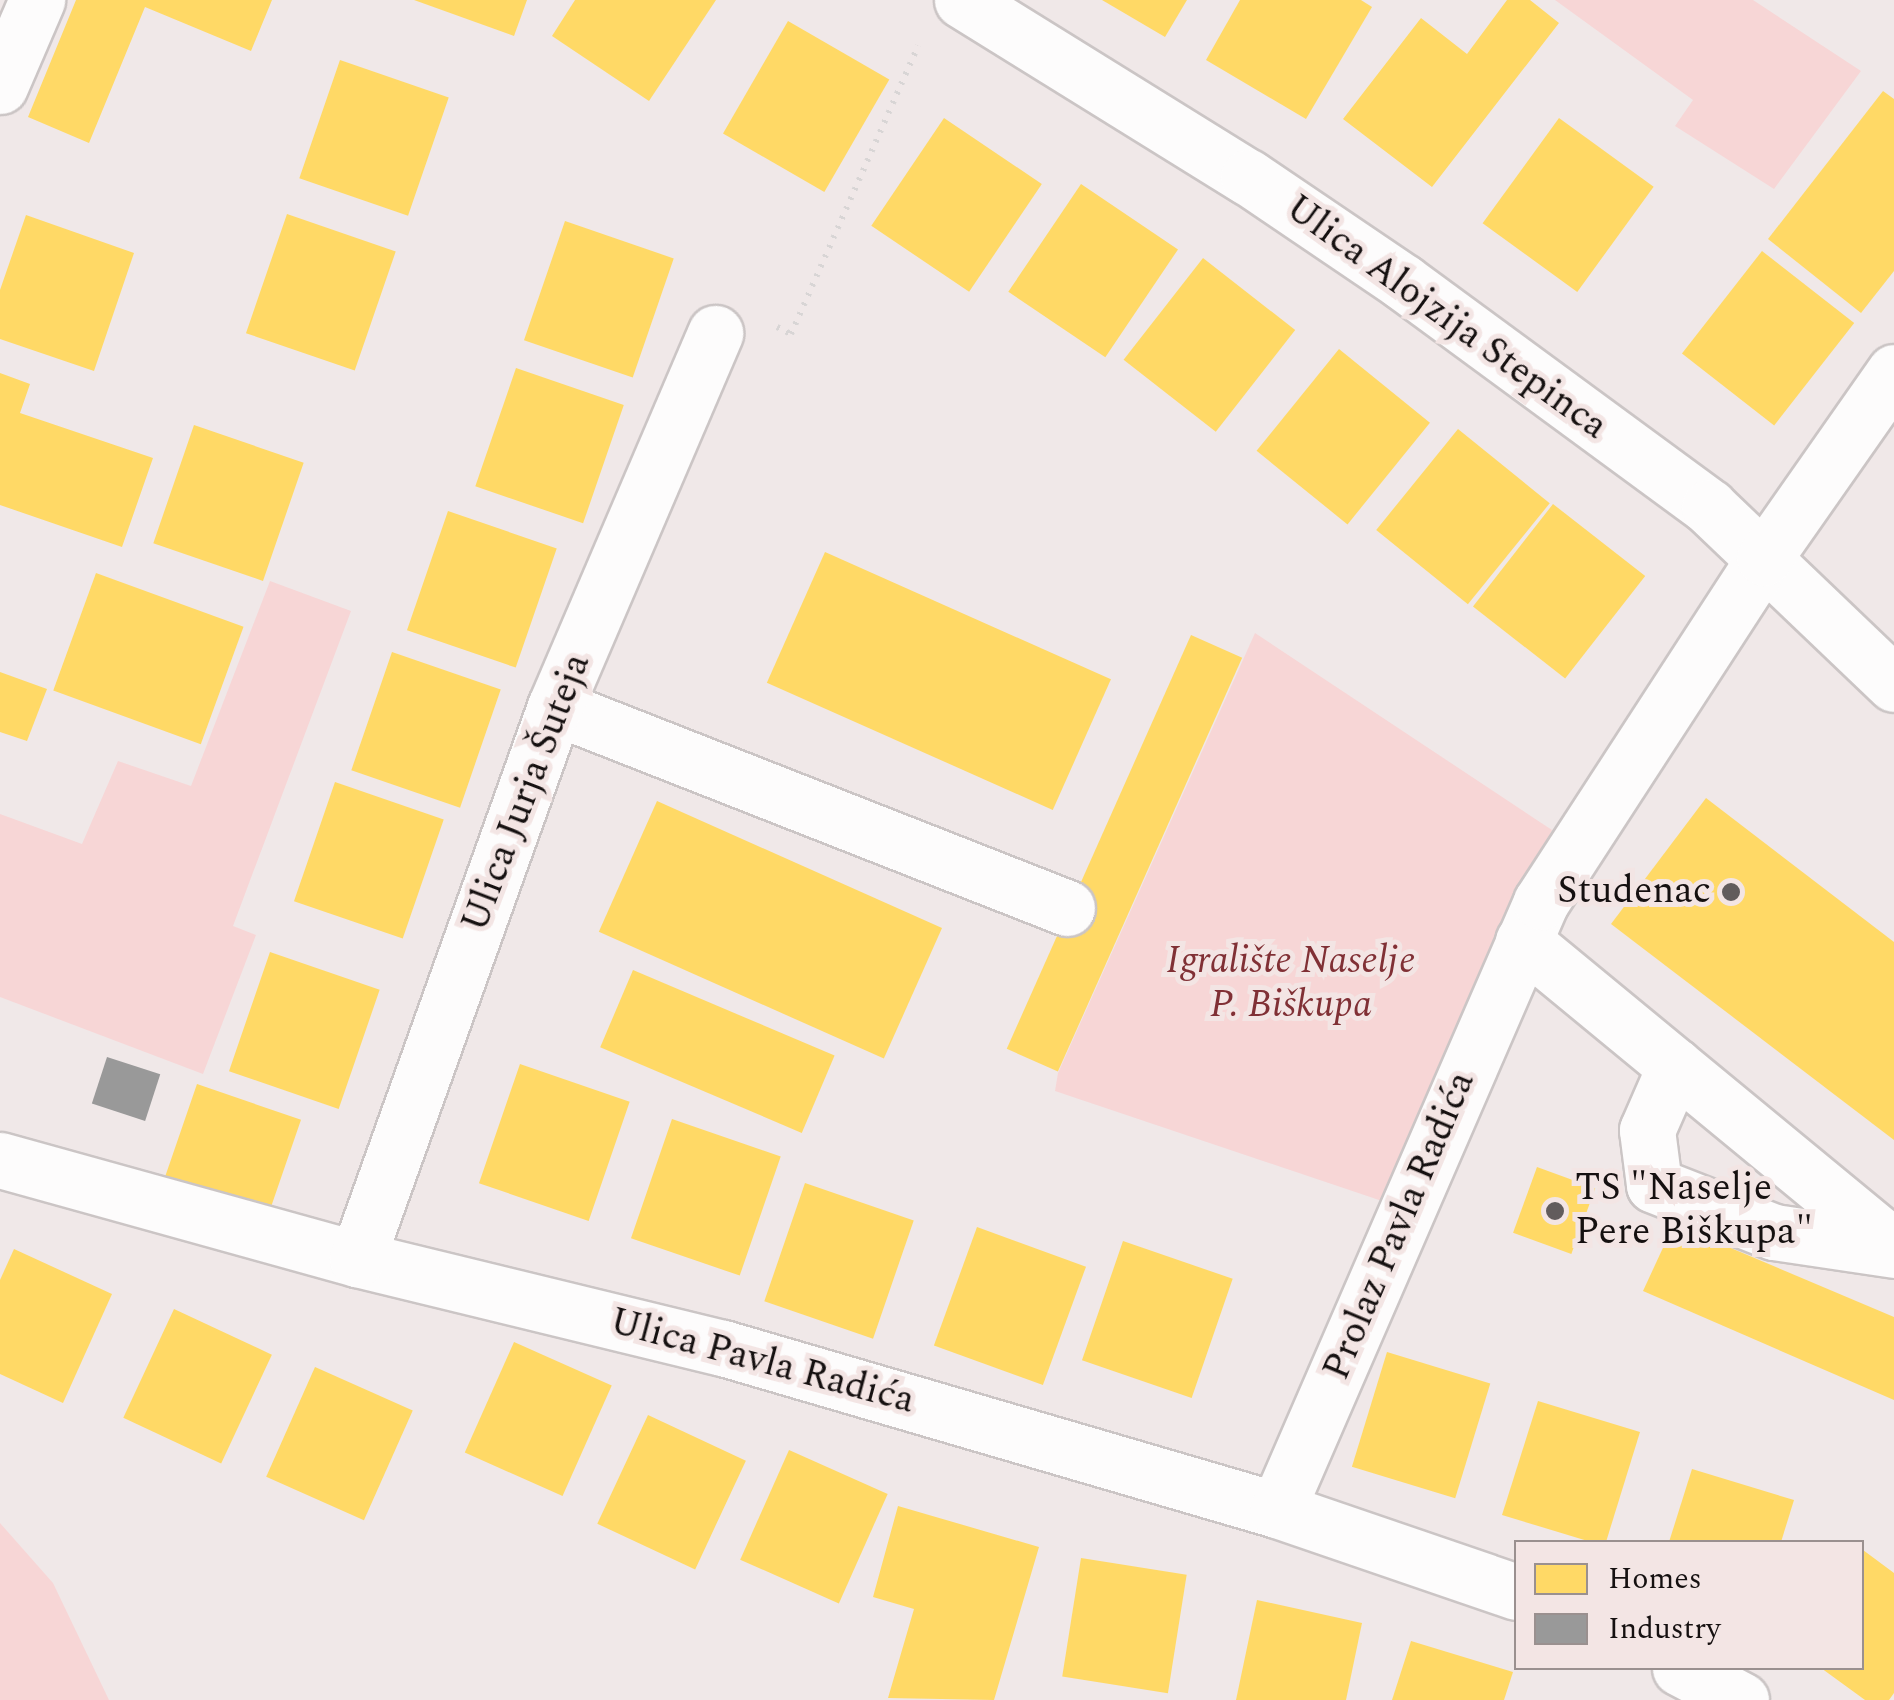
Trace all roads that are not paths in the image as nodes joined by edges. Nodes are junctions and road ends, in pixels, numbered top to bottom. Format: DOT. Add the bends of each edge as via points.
graph roads {
  1 [pos="37,0"];
  2 [pos="962,0"];
  3 [pos="0,86"];
  4 [pos="716,333"];
  5 [pos="1894,372"];
  6 [pos="1764,558"];
  7 [pos="1894,684"];
  8 [pos="555,707"];
  9 [pos="1067,908"];
  10 [pos="1523,941"];
  11 [pos="1675,1066"];
  12 [pos="0,1160"];
  13 [pos="1894,1248"];
  14 [pos="356,1260"];
  15 [pos="1276,1510"];
  16 [pos="1514,1591"];
  17 [pos="1684,1670"];
  18 [pos="1741,1700"];
  1 -- 3 [label="street"];
  2 -- 6 [label="street, Ulica Alojzija Stepinca" via="1403,282 1709,507"];
  4 -- 8 [label="street, Ulica Jurja Šuteja"];
  5 -- 6 [label="street, Prolaz Pavla Radića"];
  6 -- 7 [label="street, Ulica Alojzija Stepinca"];
  6 -- 10 [label="street, Prolaz Pavla Radića" via="1541,902"];
  8 -- 9 [label="street"];
  8 -- 14 [label="street, Ulica Jurja Šuteja"];
  10 -- 11 [label="street"];
  10 -- 15 [label="street, Prolaz Pavla Radića"];
  11 -- 13 [label="street"];
  11 -- 13 [label="street" via="1647,1130 1654,1185 1774,1232"];
  12 -- 14 [label="street, Ulica Pavla Radića"];
  14 -- 15 [label="street, Ulica Pavla Radića" via="723,1348"];
  15 -- 16 [label="street, Ulica Pavla Radića"];
  17 -- 18 [label="street"];
}
